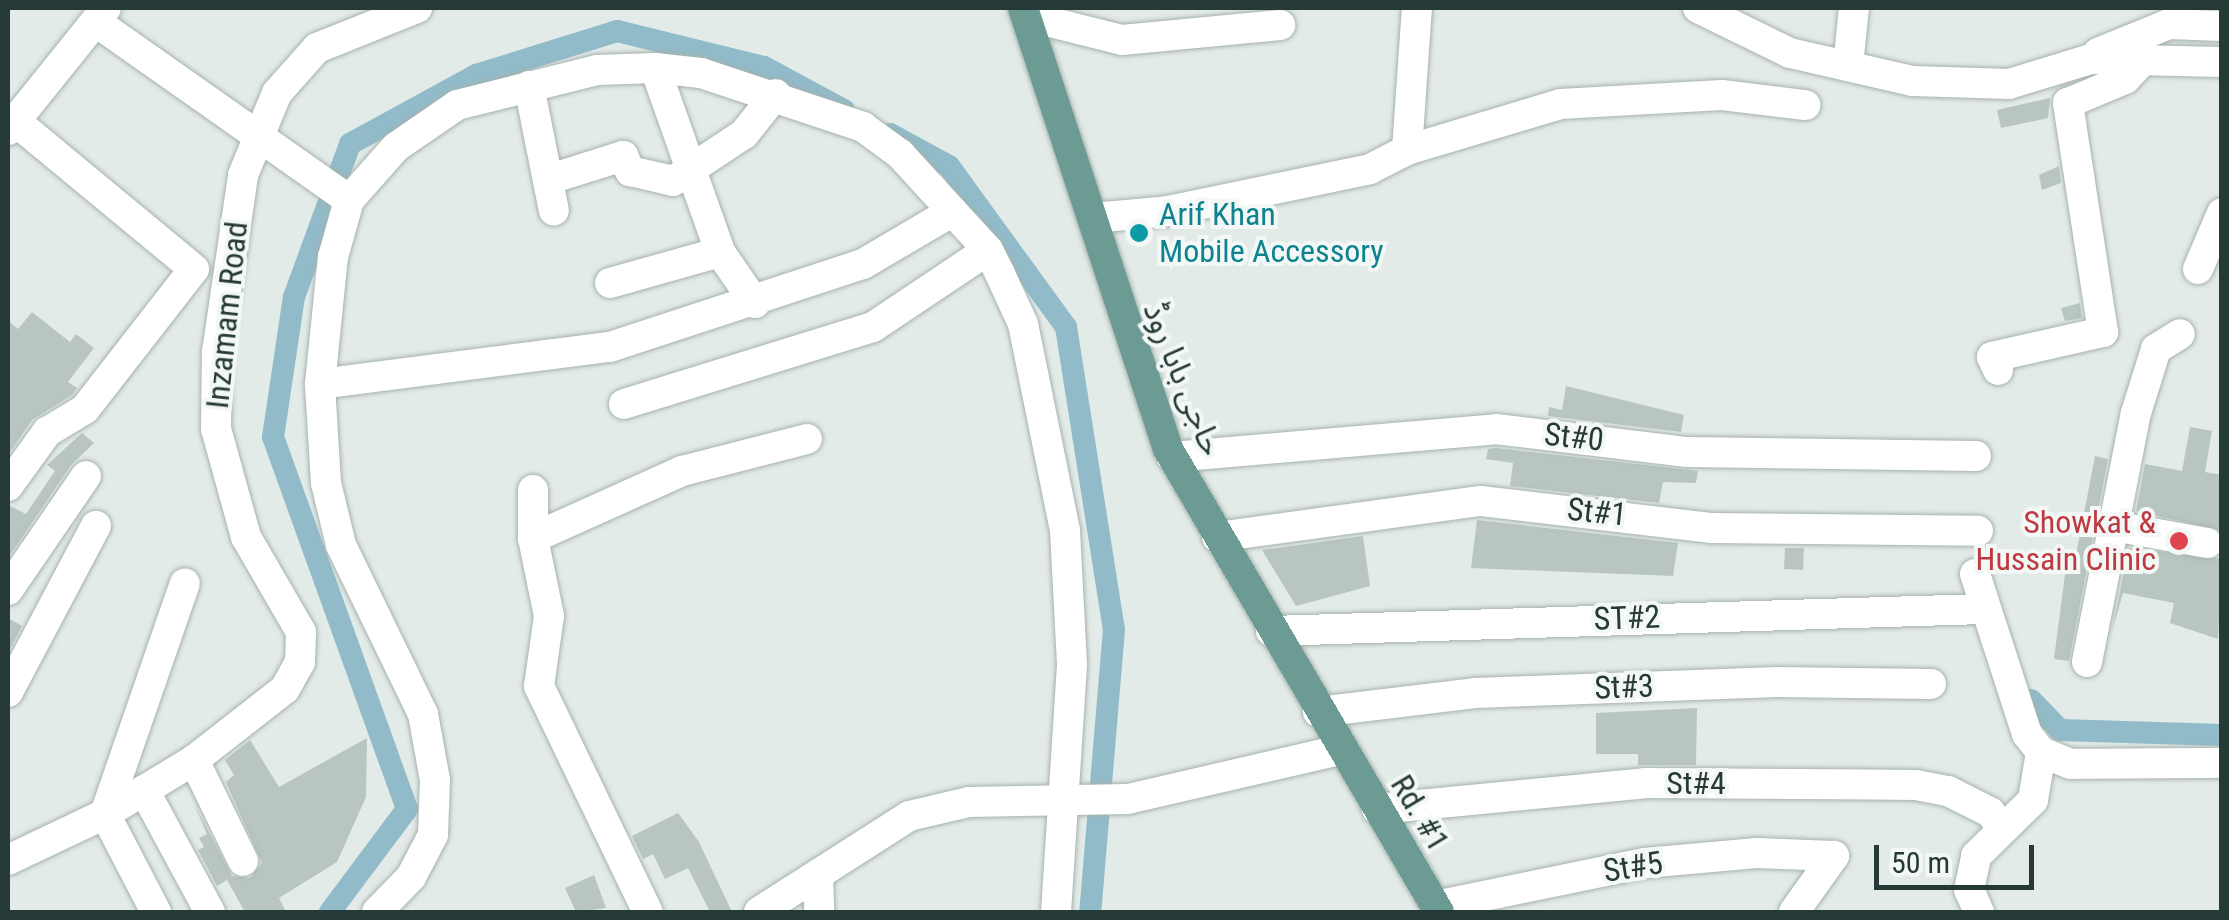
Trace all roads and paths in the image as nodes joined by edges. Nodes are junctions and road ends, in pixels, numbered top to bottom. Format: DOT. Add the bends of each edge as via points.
graph roads {
  1 [pos="418,8"];
  2 [pos="1418,8"];
  3 [pos="1698,8"];
  4 [pos="1854,8"];
  5 [pos="1024,12"];
  6 [pos="101,15"];
  7 [pos="1280,25"];
  8 [pos="2222,26"];
  9 [pos="2146,58"];
  10 [pos="2077,61"];
  11 [pos="2222,62"];
  12 [pos="1848,66"];
  13 [pos="656,68"];
  14 [pos="529,86"];
  15 [pos="776,94"];
  16 [pos="1805,105"];
  17 [pos="12,126"];
  18 [pos="258,134"];
  19 [pos="1406,150"];
  20 [pos="687,169"];
  21 [pos="550,179"];
  22 [pos="349,200"];
  23 [pos="554,210"];
  24 [pos="953,211"];
  25 [pos="2222,213"];
  26 [pos="1093,218"];
  27 [pos="988,250"];
  28 [pos="720,252"];
  29 [pos="2198,269"];
  30 [pos="610,284"];
  31 [pos="755,303"];
  32 [pos="2180,334"];
  33 [pos="1998,370"];
  34 [pos="320,384"];
  35 [pos="624,404"];
  36 [pos="807,439"];
  37 [pos="1976,456"];
  38 [pos="1172,457"];
  39 [pos="86,476"];
  40 [pos="8,486"];
  41 [pos="533,490"];
  42 [pos="96,526"];
  43 [pos="2114,526"];
  44 [pos="1978,532"];
  45 [pos="533,538"];
  46 [pos="1217,538"];
  47 [pos="2208,543"];
  48 [pos="1975,574"];
  49 [pos="185,583"];
  50 [pos="8,590"];
  51 [pos="1983,609"];
  52 [pos="1271,631"];
  53 [pos="2086,662"];
  54 [pos="1930,684"];
  55 [pos="8,692"];
  56 [pos="1318,712"];
  57 [pos="1340,750"];
  58 [pos="2042,752"];
  59 [pos="194,760"];
  60 [pos="2222,763"];
  61 [pos="144,790"];
  62 [pos="1069,801"];
  63 [pos="1377,810"];
  64 [pos="104,814"];
  65 [pos="2002,828"];
  66 [pos="8,860"];
  67 [pos="243,861"];
  68 [pos="818,875"];
  69 [pos="1437,909"];
  70 [pos="156,912"];
  71 [pos="210,912"];
  72 [pos="377,912"];
  73 [pos="648,912"];
  74 [pos="758,912"];
  75 [pos="819,912"];
  76 [pos="1056,912"];
  77 [pos="1794,912"];
  78 [pos="1979,912"];
  1 -- 18 [label="street, Inzamam Road" via="375,19 317,48 277,92"];
  2 -- 19 [label="street"];
  3 -- 12 [label="street" via="1790,53"];
  4 -- 12 [label="street"];
  5 -- 7 [label="street" via="1122,40"];
  5 -- 26 [label="main road, حاجی بابا روڈ"];
  6 -- 17 [label="street"];
  6 -- 18 [label="street"];
  8 -- 10 [label="street" via="2169,24"];
  9 -- 10 [label="street"];
  9 -- 11 [label="street"];
  9 -- 33 [label="street" via="2125,78 2068,103 2104,332 1992,358"];
  10 -- 12 [label="street" via="2009,84 1912,81"];
  13 -- 14 [label="street" via="597,70"];
  13 -- 15 [label="street"];
  13 -- 20 [label="street"];
  14 -- 21 [label="street"];
  14 -- 22 [label="street" via="457,105 396,147"];
  15 -- 20 [label="street" via="744,134"];
  15 -- 24 [label="street" via="862,127 900,154"];
  16 -- 19 [label="street" via="1706,95 1560,104"];
  17 -- 40 [label="street" via="194,268 85,409 46,432"];
  18 -- 22 [label="street"];
  18 -- 59 [label="street, Inzamam Road" via="236,222 218,352 216,429 246,538 301,632 300,662 285,689"];
  19 -- 26 [label="street" via="1370,169 1168,211"];
  20 -- 21 [label="street" via="673,181 630,171 622,156"];
  20 -- 28 [label="street"];
  21 -- 23 [label="street"];
  22 -- 34 [label="street" via="333,257"];
  24 -- 27 [label="street"];
  24 -- 31 [label="street" via="863,264"];
  25 -- 29 [label="street"];
  26 -- 38 [label="main road, حاجی بابا روڈ" via="1116,306"];
  27 -- 35 [label="street" via="873,326"];
  27 -- 62 [label="street" via="1022,324 1065,531 1072,665"];
  28 -- 30 [label="street"];
  28 -- 31 [label="street"];
  31 -- 34 [label="street" via="610,347"];
  32 -- 43 [label="street" via="2156,349"];
  34 -- 72 [label="street" via="326,483 340,545 423,714 435,780 432,835 410,877"];
  36 -- 45 [label="street" via="682,471"];
  37 -- 38 [label="street, St#0" via="1687,452 1496,429"];
  38 -- 46 [label="main road, حاجی بابا روڈ"];
  39 -- 50 [label="street"];
  41 -- 45 [label="street"];
  42 -- 55 [label="street"];
  43 -- 47 [label="street"];
  43 -- 53 [label="street"];
  44 -- 46 [label="street, St#1" via="1712,528 1481,501"];
  45 -- 73 [label="street" via="548,616 539,686"];
  46 -- 52 [label="main road, حاجی بابا روڈ"];
  48 -- 51 [label="street"];
  49 -- 64 [label="street"];
  51 -- 52 [label="street, ST#2"];
  51 -- 58 [label="street" via="2027,734"];
  52 -- 56 [label="main road, حاجی بابا روڈ"];
  54 -- 56 [label="street, St#3" via="1776,682 1475,693"];
  56 -- 57 [label="main road, حاجی بابا روڈ"];
  57 -- 62 [label="street" via="1132,799"];
  57 -- 63 [label="main road, Rd. #1"];
  58 -- 60 [label="street" via="2071,764"];
  58 -- 65 [label="street" via="2032,800"];
  59 -- 61 [label="street"];
  59 -- 67 [label="street"];
  61 -- 64 [label="street"];
  61 -- 71 [label="street"];
  62 -- 68 [label="street" via="969,802 909,816"];
  62 -- 76 [label="street"];
  63 -- 65 [label="street, St#4" via="1645,783 1916,785 1948,790 1990,812"];
  63 -- 69 [label="main road, Rd. #1"];
  64 -- 66 [label="street"];
  64 -- 70 [label="street"];
  65 -- 78 [label="street" via="1976,856 1969,890"];
  68 -- 74 [label="street"];
  68 -- 75 [label="street"];
  69 -- 77 [label="street, St#5" via="1645,862 1757,853 1834,856"];
}
